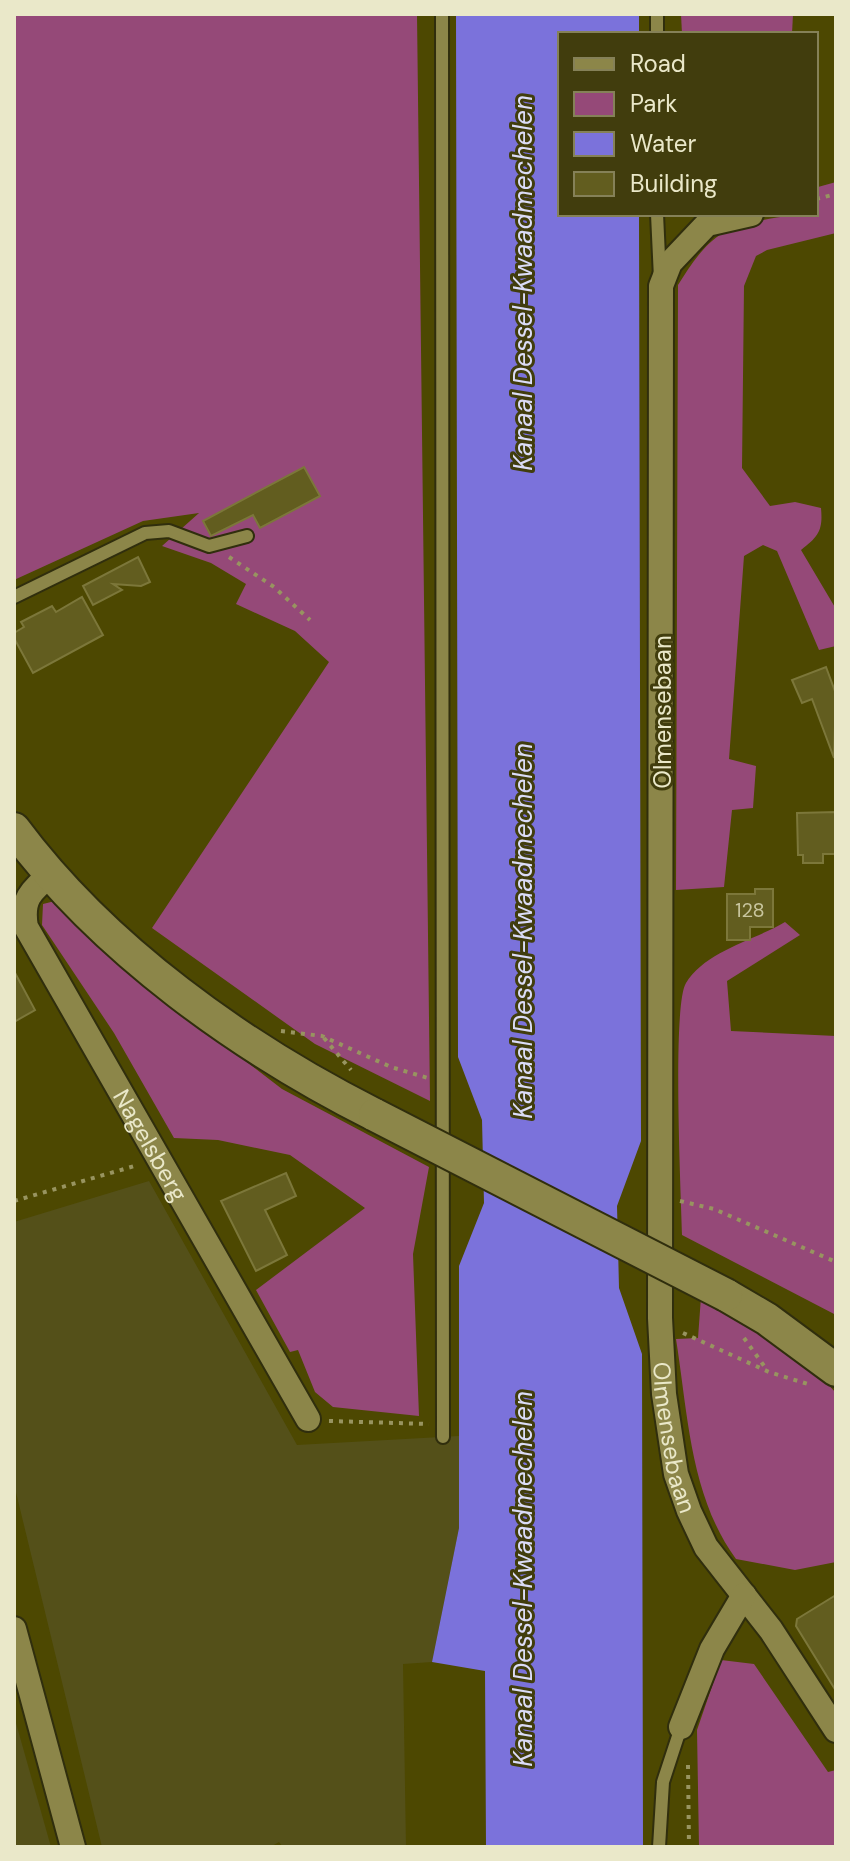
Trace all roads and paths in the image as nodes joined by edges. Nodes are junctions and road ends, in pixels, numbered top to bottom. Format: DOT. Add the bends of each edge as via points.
graph roads {
  1 [pos="442,14"];
  2 [pos="657,216"];
  3 [pos="731,216"];
  4 [pos="700,219"];
  5 [pos="661,286"];
  6 [pos="247,536"];
  7 [pos="209,546"];
  8 [pos="14,597"];
  9 [pos="310,620"];
  10 [pos="14,829"];
  11 [pos="51,874"];
  12 [pos="322,1036"];
  13 [pos="443,1082"];
  14 [pos="162,1158"];
  15 [pos="662,1197"];
  16 [pos="14,1201"];
  17 [pos="836,1262"];
  18 [pos="677,1329"];
  19 [pos="828,1378"];
  20 [pos="308,1419"];
  21 [pos="443,1430"];
  22 [pos="744,1595"];
  23 [pos="14,1629"];
  24 [pos="681,1727"];
  25 [pos="836,1730"];
  26 [pos="73,1847"];
  27 [pos="659,1847"];
  28 [pos="689,1847"];
  1 -- 13 [label="lane"];
  2 -- 5 [label="lane"];
  3 -- 4 [label="street, Olmensebaan"];
  4 -- 5 [label="street, Olmensebaan"];
  5 -- 15 [label="street, Olmensebaan"];
  6 -- 7 [label="lane"];
  7 -- 8 [label="lane" via="169,531 145,533"];
  7 -- 9 [label="path" via="274,587"];
  10 -- 11 [label="street"];
  11 -- 14 [label="street, Nagelsberg" via="26,896 26,927"];
  11 -- 19 [label="street, bridge" via="104,927 257,1048 375,1115 726,1295 767,1319"];
  12 -- 13 [label="path" via="391,1067"];
  13 -- 21 [label="lane"];
  14 -- 16 [label="path"];
  14 -- 20 [label="street, Nagelsberg"];
  15 -- 17 [label="path" via="714,1209"];
  15 -- 22 [label="street, Olmensebaan" via="660,1318 676,1474 706,1547"];
  18 -- 19 [label="path" via="696,1342 798,1383"];
  20 -- 21 [label="path"];
  22 -- 24 [label="street" via="712,1649"];
  22 -- 25 [label="street, Olmensebaan"];
  23 -- 26 [label="street"];
  24 -- 27 [label="lane" via="663,1782"];
  24 -- 28 [label="path" via="689,1773"];
}
